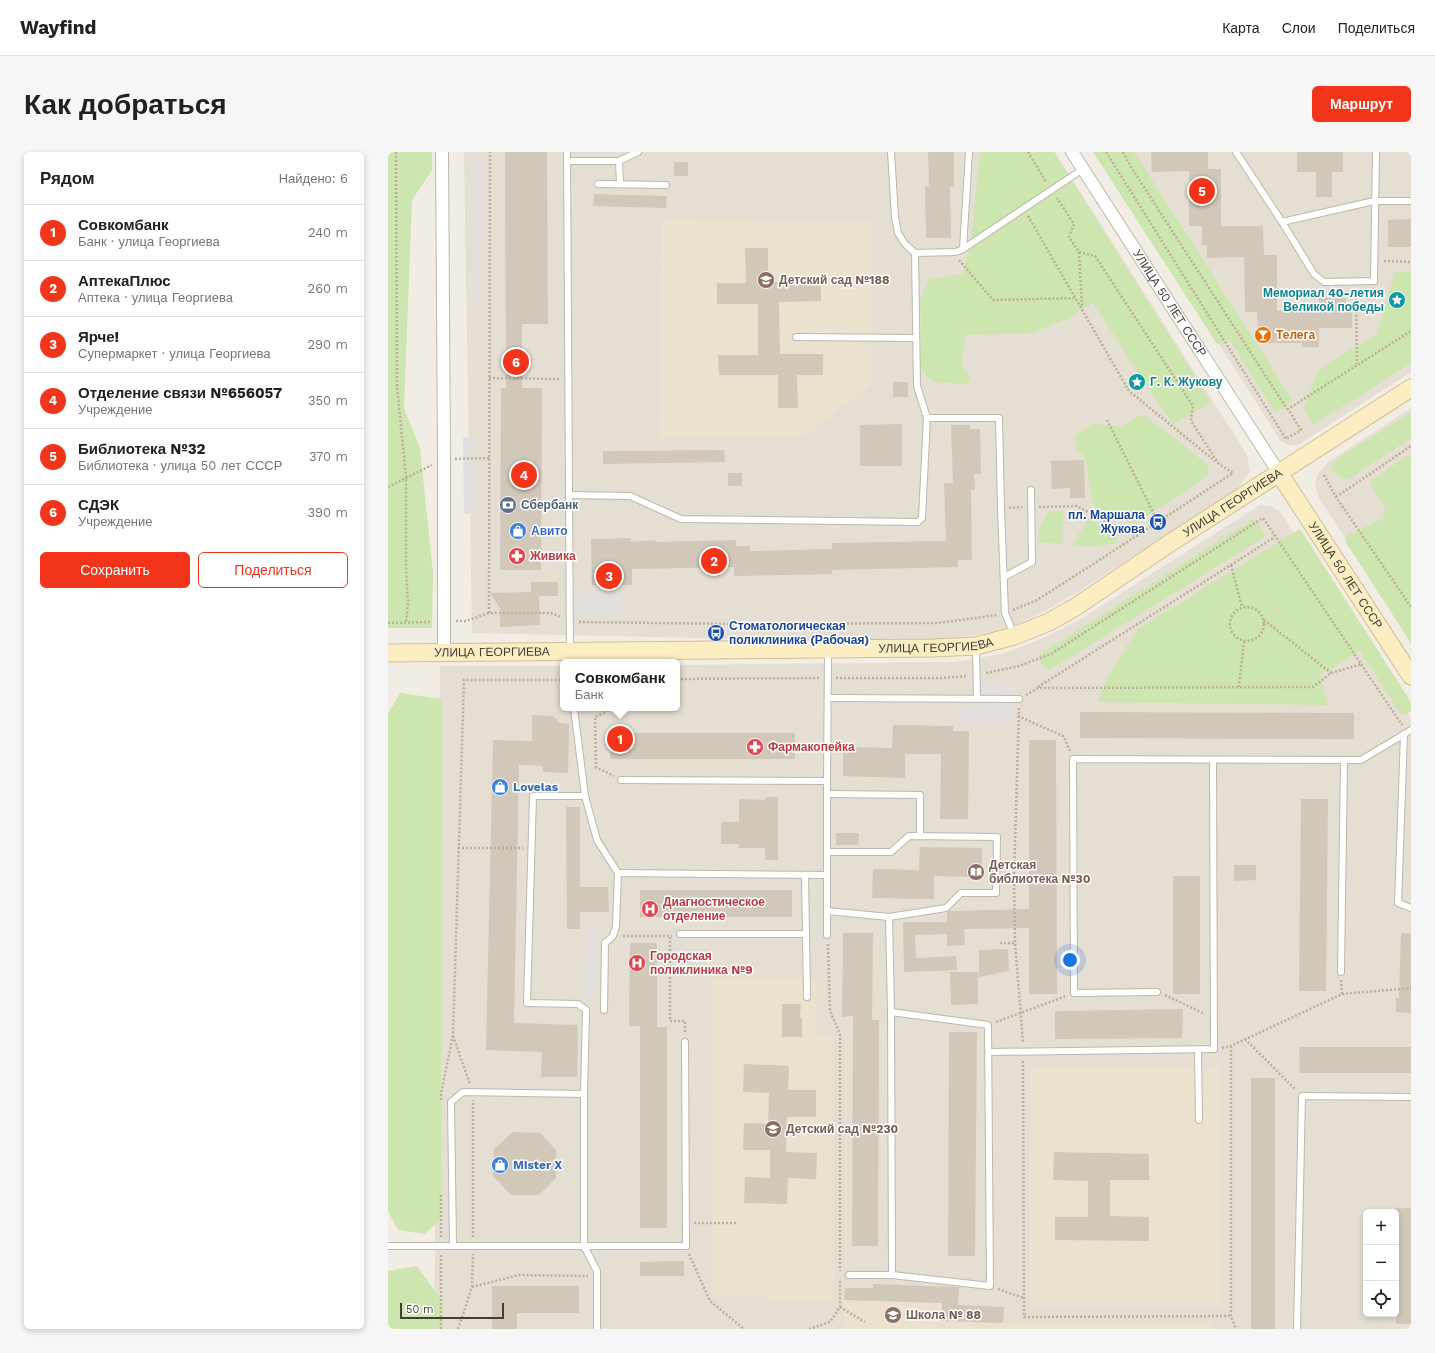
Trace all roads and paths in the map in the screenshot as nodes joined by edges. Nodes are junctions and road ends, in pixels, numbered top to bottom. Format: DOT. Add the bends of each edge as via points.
graph roads {
  1 [pos="396,152"];
  2 [pos="442,152"];
  3 [pos="490,152"];
  4 [pos="567,152"];
  5 [pos="638,152"];
  6 [pos="891,152"];
  7 [pos="969,152"];
  8 [pos="1028,152"];
  9 [pos="1072,152"];
  10 [pos="1106,152"];
  11 [pos="1123,152"];
  12 [pos="1236,152"];
  13 [pos="1376,152"];
  14 [pos="567,161"];
  15 [pos="619,161"];
  16 [pos="1083,170"];
  17 [pos="598,184"];
  18 [pos="620,184"];
  19 [pos="666,185"];
  20 [pos="1052,190"];
  21 [pos="1374,201"];
  22 [pos="1411,201"];
  23 [pos="1024,208"];
  24 [pos="1282,222"];
  25 [pos="963,249"];
  26 [pos="952,252"];
  27 [pos="1079,252"];
  28 [pos="915,253"];
  29 [pos="1374,260"];
  30 [pos="1411,262"];
  31 [pos="1356,282"];
  32 [pos="1076,298"];
  33 [pos="1082,308"];
  34 [pos="1411,331"];
  35 [pos="796,337"];
  36 [pos="916,338"];
  37 [pos="1357,365"];
  38 [pos="489,378"];
  39 [pos="568,379"];
  40 [pos="1411,388"];
  41 [pos="1288,409"];
  42 [pos="927,418"];
  43 [pos="1107,420"];
  44 [pos="1411,446"];
  45 [pos="1218,463"];
  46 [pos="1279,473"];
  47 [pos="1324,475"];
  48 [pos="1031,490"];
  49 [pos="569,495"];
  50 [pos="1336,497"];
  51 [pos="1032,507"];
  52 [pos="1001,508"];
  53 [pos="1263,518"];
  54 [pos="1158,522"];
  55 [pos="1137,536"];
  56 [pos="1275,537"];
  57 [pos="1232,565"];
  58 [pos="1004,577"];
  59 [pos="1242,607"];
  60 [pos="1411,607"];
  61 [pos="489,613"];
  62 [pos="1005,614"];
  63 [pos="1264,620"];
  64 [pos="444,622"];
  65 [pos="570,622"];
  66 [pos="388,623"];
  67 [pos="406,623"];
  68 [pos="1014,636"];
  69 [pos="1244,641"];
  70 [pos="976,646"];
  71 [pos="828,650"];
  72 [pos="388,653"];
  73 [pos="444,653"];
  74 [pos="570,657"];
  75 [pos="1362,664"];
  76 [pos="1331,673"];
  77 [pos="1411,676"];
  78 [pos="560,680"];
  79 [pos="1239,687"];
  80 [pos="1038,688"];
  81 [pos="829,698"];
  82 [pos="977,699"];
  83 [pos="1019,699"];
  84 [pos="574,711"];
  85 [pos="607,711"];
  86 [pos="1018,716"];
  87 [pos="1407,732"];
  88 [pos="1073,759"];
  89 [pos="1213,760"];
  90 [pos="1344,760"];
  91 [pos="580,762"];
  92 [pos="596,768"];
  93 [pos="621,780"];
  94 [pos="827,781"];
  95 [pos="827,794"];
  96 [pos="584,796"];
  97 [pos="920,836"];
  98 [pos="458,848"];
  99 [pos="531,848"];
  100 [pos="827,852"];
  101 [pos="618,873"];
  102 [pos="805,875"];
  103 [pos="827,875"];
  104 [pos="1411,908"];
  105 [pos="827,911"];
  106 [pos="889,918"];
  107 [pos="680,934"];
  108 [pos="806,934"];
  109 [pos="828,935"];
  110 [pos="612,936"];
  111 [pos="670,937"];
  112 [pos="1000,943"];
  113 [pos="1014,943"];
  114 [pos="1341,972"];
  115 [pos="1411,988"];
  116 [pos="1157,992"];
  117 [pos="1074,993"];
  118 [pos="1342,994"];
  119 [pos="807,997"];
  120 [pos="604,1010"];
  121 [pos="891,1012"];
  122 [pos="1021,1013"];
  123 [pos="1214,1018"];
  124 [pos="988,1025"];
  125 [pos="1245,1039"];
  126 [pos="685,1042"];
  127 [pos="1230,1046"];
  128 [pos="1214,1049"];
  129 [pos="1198,1050"];
  130 [pos="989,1052"];
  131 [pos="1024,1052"];
  132 [pos="473,1093"];
  133 [pos="584,1094"];
  134 [pos="1302,1096"];
  135 [pos="1411,1097"];
  136 [pos="1199,1120"];
  137 [pos="686,1223"];
  138 [pos="736,1223"];
  139 [pos="453,1245"];
  140 [pos="473,1245"];
  141 [pos="388,1246"];
  142 [pos="584,1246"];
  143 [pos="686,1246"];
  144 [pos="849,1275"];
  145 [pos="892,1275"];
  146 [pos="597,1276"];
  147 [pos="990,1286"];
  148 [pos="472,1287"];
  149 [pos="1024,1298"];
  150 [pos="840,1307"];
  151 [pos="1231,1316"];
  152 [pos="865,1322"];
  153 [pos="458,1329"];
  154 [pos="597,1329"];
  155 [pos="744,1329"];
  156 [pos="809,1329"];
  157 [pos="1236,1329"];
  158 [pos="1297,1329"];
  1 -- 67 [label="path" via="397,386 406,477"];
  2 -- 64 [label="street"];
  3 -- 38 [label="path"];
  4 -- 14 [label="lane"];
  5 -- 15 [label="lane"];
  6 -- 28 [label="lane" via="898,233"];
  7 -- 25 [label="lane"];
  8 -- 20 [label="path"];
  9 -- 16 [label="street, УЛИЦА 50 ЛЕТ СССР"];
  10 -- 41 [label="path" via="1286,439 1301,430"];
  11 -- 41 [label="path"];
  12 -- 24 [label="lane"];
  13 -- 21 [label="lane"];
  14 -- 15 [label="lane"];
  14 -- 39 [label="lane"];
  15 -- 18 [label="lane"];
  16 -- 20 [label="lane"];
  16 -- 46 [label="street, УЛИЦА 50 ЛЕТ СССР"];
  17 -- 18 [label="lane"];
  18 -- 19 [label="lane"];
  20 -- 23 [label="lane"];
  20 -- 27 [label="path" via="1074,224 1069,237"];
  21 -- 22 [label="lane"];
  21 -- 24 [label="lane"];
  21 -- 29 [label="lane"];
  23 -- 25 [label="lane"];
  23 -- 32 [label="path"];
  24 -- 31 [label="lane" via="1314,274 1324,282"];
  25 -- 26 [label="lane"];
  26 -- 28 [label="lane"];
  26 -- 32 [label="path" via="993,300"];
  27 -- 33 [label="path"];
  27 -- 45 [label="path" via="1095,256 1193,406 1191,421"];
  28 -- 36 [label="lane"];
  29 -- 30 [label="path"];
  29 -- 31 [label="lane" via="1374,281"];
  31 -- 37 [label="path"];
  32 -- 33 [label="path"];
  33 -- 45 [label="path" via="1129,391"];
  34 -- 37 [label="path"];
  35 -- 36 [label="lane"];
  36 -- 42 [label="lane" via="917,386"];
  37 -- 41 [label="path"];
  38 -- 39 [label="path"];
  38 -- 61 [label="path"];
  39 -- 49 [label="lane"];
  40 -- 46 [label="street, УЛИЦА ГЕОРГИЕВА"];
  42 -- 49 [label="lane" via="922,518 918,522 682,519 630,496"];
  42 -- 52 [label="lane" via="999,418"];
  43 -- 54 [label="path"];
  44 -- 50 [label="path"];
  45 -- 54 [label="path" via="1234,473"];
  46 -- 68 [label="street, УЛИЦА ГЕОРГИЕВА" via="1077,606 1049,622"];
  46 -- 77 [label="street, УЛИЦА 50 ЛЕТ СССР"];
  47 -- 50 [label="path"];
  48 -- 51 [label="lane"];
  49 -- 65 [label="lane"];
  50 -- 60 [label="path"];
  51 -- 52 [label="path"];
  51 -- 55 [label="path" via="1076,506"];
  51 -- 58 [label="lane" via="1032,562"];
  52 -- 58 [label="lane"];
  53 -- 56 [label="path"];
  54 -- 55 [label="path"];
  55 -- 62 [label="path" via="1037,600"];
  56 -- 57 [label="path"];
  56 -- 75 [label="path"];
  57 -- 59 [label="path"];
  57 -- 80 [label="path"];
  58 -- 62 [label="lane"];
  59 -- 63 [label="path" via="1258,611"];
  59 -- 69 [label="path" via="1233,614 1230,625 1234,635"];
  61 -- 64 [label="path" via="466,621"];
  61 -- 65 [label="path" via="551,612"];
  62 -- 65 [label="path" via="938,623"];
  62 -- 68 [label="lane"];
  63 -- 69 [label="path" via="1260,636"];
  63 -- 76 [label="path"];
  64 -- 67 [label="path"];
  64 -- 73 [label="street"];
  65 -- 74 [label="lane"];
  66 -- 67 [label="path"];
  68 -- 70 [label="street, УЛИЦА ГЕОРГИЕВА"];
  69 -- 79 [label="path"];
  70 -- 71 [label="street, УЛИЦА ГЕОРГИЕВА"];
  70 -- 82 [label="lane"];
  71 -- 74 [label="street, УЛИЦА ГЕОРГИЕВА"];
  71 -- 81 [label="lane"];
  72 -- 73 [label="street, УЛИЦА ГЕОРГИЕВА"];
  73 -- 74 [label="street, УЛИЦА ГЕОРГИЕВА"];
  75 -- 76 [label="path"];
  75 -- 87 [label="path"];
  76 -- 79 [label="path" via="1313,687"];
  78 -- 98 [label="path" via="464,680"];
  79 -- 80 [label="path"];
  80 -- 83 [label="path"];
  81 -- 82 [label="lane"];
  81 -- 94 [label="lane"];
  82 -- 83 [label="lane"];
  83 -- 86 [label="path"];
  84 -- 91 [label="lane"];
  85 -- 92 [label="path" via="595,717"];
  86 -- 88 [label="path" via="1063,736"];
  86 -- 113 [label="path"];
  87 -- 90 [label="lane" via="1361,760"];
  87 -- 104 [label="lane" via="1398,903"];
  88 -- 89 [label="lane"];
  88 -- 117 [label="lane"];
  89 -- 90 [label="lane"];
  89 -- 123 [label="lane"];
  90 -- 114 [label="lane"];
  91 -- 92 [label="path"];
  91 -- 96 [label="lane"];
  92 -- 93 [label="path"];
  93 -- 94 [label="lane"];
  94 -- 95 [label="lane"];
  95 -- 97 [label="lane" via="920,795"];
  95 -- 100 [label="lane"];
  96 -- 99 [label="lane" via="533,796"];
  96 -- 101 [label="lane" via="597,840"];
  97 -- 100 [label="lane" via="909,836 891,852"];
  97 -- 106 [label="lane" via="997,837 996,893 961,893 946,908"];
  98 -- 99 [label="path"];
  98 -- 132 [label="path" via="453,1036"];
  99 -- 133 [label="lane" via="527,1003 578,1004 586,1010"];
  100 -- 103 [label="lane"];
  101 -- 102 [label="lane"];
  101 -- 110 [label="lane" via="616,926"];
  102 -- 103 [label="lane"];
  102 -- 108 [label="lane"];
  103 -- 105 [label="lane"];
  105 -- 106 [label="lane"];
  105 -- 109 [label="lane"];
  106 -- 121 [label="lane"];
  107 -- 108 [label="lane"];
  107 -- 111 [label="path"];
  108 -- 119 [label="lane"];
  109 -- 150 [label="path" via="830,1011 840,1034"];
  110 -- 111 [label="path"];
  110 -- 120 [label="lane" via="605,943"];
  111 -- 126 [label="path" via="670,1020 685,1020"];
  112 -- 113 [label="path"];
  113 -- 122 [label="path"];
  114 -- 118 [label="path"];
  115 -- 118 [label="path"];
  116 -- 117 [label="lane"];
  116 -- 123 [label="path"];
  117 -- 122 [label="path"];
  118 -- 125 [label="path"];
  121 -- 124 [label="lane"];
  121 -- 145 [label="lane"];
  122 -- 124 [label="path"];
  122 -- 131 [label="path"];
  123 -- 128 [label="lane"];
  124 -- 130 [label="lane"];
  125 -- 127 [label="path"];
  125 -- 134 [label="path"];
  126 -- 137 [label="lane"];
  127 -- 128 [label="path"];
  127 -- 151 [label="path"];
  128 -- 129 [label="lane"];
  129 -- 131 [label="lane"];
  129 -- 136 [label="lane"];
  130 -- 131 [label="lane"];
  130 -- 147 [label="lane"];
  131 -- 149 [label="path"];
  132 -- 133 [label="lane"];
  132 -- 139 [label="lane" via="463,1092 451,1102"];
  132 -- 140 [label="path"];
  133 -- 142 [label="lane"];
  134 -- 135 [label="lane"];
  134 -- 158 [label="lane"];
  137 -- 138 [label="path"];
  137 -- 143 [label="lane"];
  139 -- 140 [label="lane"];
  139 -- 141 [label="lane"];
  140 -- 142 [label="lane"];
  140 -- 148 [label="path"];
  142 -- 143 [label="lane"];
  142 -- 146 [label="lane"];
  143 -- 155 [label="path" via="710,1301"];
  144 -- 145 [label="lane"];
  145 -- 147 [label="lane"];
  146 -- 148 [label="path" via="519,1275"];
  146 -- 154 [label="lane"];
  147 -- 149 [label="path"];
  148 -- 153 [label="path"];
  149 -- 151 [label="path" via="1024,1317"];
  150 -- 152 [label="path"];
  150 -- 156 [label="path" via="830,1322"];
  151 -- 157 [label="path"];
}
